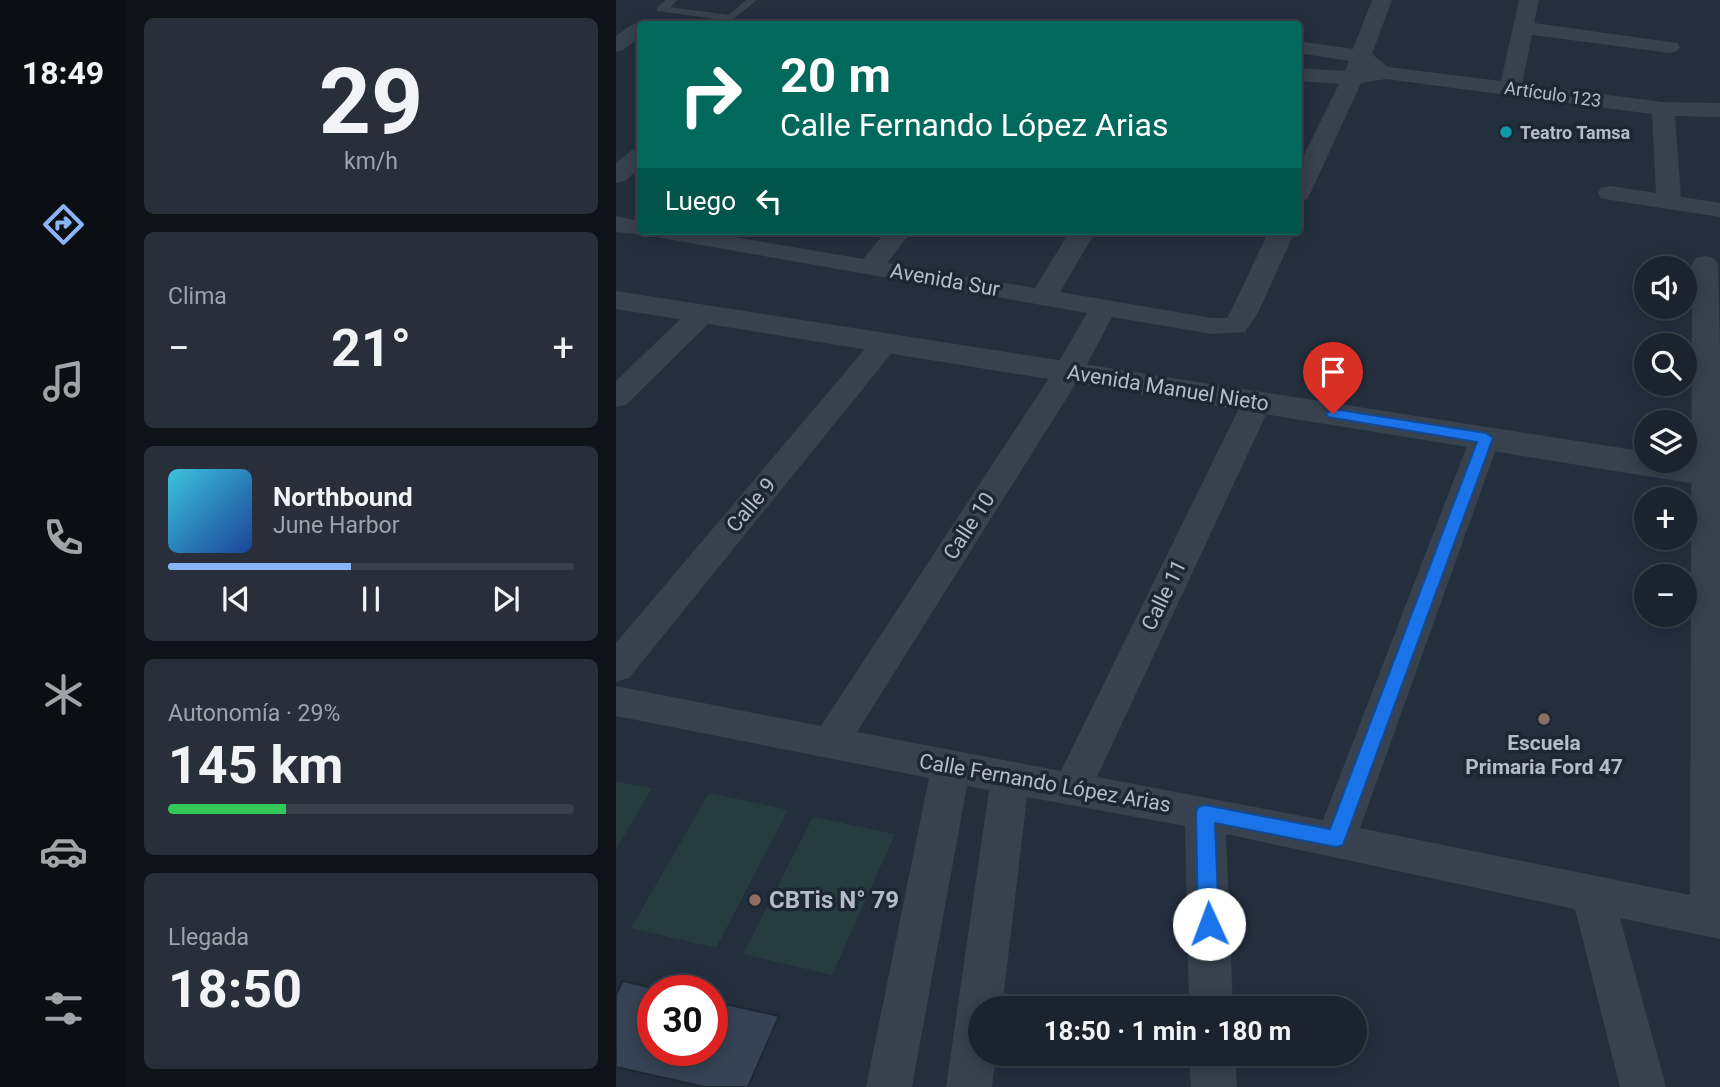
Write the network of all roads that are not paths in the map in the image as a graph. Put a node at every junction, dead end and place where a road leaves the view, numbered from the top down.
1 (673, 0) edge
2 (752, 0) edge
3 (1382, 0) edge
4 (1529, 0) edge
5 (1522, 28) junction
6 (637, 30) edge
7 (616, 46) edge
8 (1670, 47) dead end
9 (1302, 48) edge
10 (1356, 68) junction
11 (1302, 74) edge
12 (1510, 88) junction
13 (1663, 109) junction
14 (1720, 110) edge
15 (637, 158) edge
16 (616, 176) edge
17 (1302, 185) edge
18 (1610, 193) dead end
19 (1669, 202) junction
20 (1720, 210) edge
21 (616, 224) edge
22 (637, 228) edge
23 (896, 235) edge
24 (1081, 235) edge
25 (1280, 235) edge
26 (714, 236) edge
27 (1705, 264) dead end
28 (870, 267) junction
29 (1044, 296) junction
30 (616, 300) edge
31 (1104, 306) junction
32 (702, 314) junction
33 (885, 343) junction
34 (1068, 372) junction
35 (616, 398) edge
36 (1257, 402) junction
37 (1486, 438) junction
38 (1713, 475) edge
39 (616, 668) edge
40 (616, 701) edge
41 (830, 743) junction
42 (951, 767) junction
43 (1010, 778) junction
44 (1072, 789) junction
45 (1205, 813) junction
46 (1336, 839) junction
47 (1593, 895) junction
48 (1716, 919) edge
49 (1211, 996) edge
50 (1213, 1066) edge
51 (889, 1087) edge
52 (968, 1087) edge
53 (1213, 1087) edge
54 (1643, 1087) edge

1 - 2 lane
3 - 10 street
4 - 5 street
5 - 8 street
5 - 12 street
6 - 7 street
9 - 10 street
10 - 11 street
10 - 12 street, Artículo 123
10 - 17 street
12 - 13 street, Artículo 123
13 - 14 street, Artículo 123
13 - 19 street
15 - 16 street
18 - 19 street
19 - 20 street
21 - 22 street
23 - 28 street
24 - 29 street
25 - 31 street, Avenida Sur
26 - 28 street, Avenida Sur
27 - 38 street
28 - 29 street, Avenida Sur
29 - 31 street, Avenida Sur
30 - 32 street, Avenida Manuel Nieto
31 - 34 street, Calle 10
32 - 33 street, Avenida Manuel Nieto
32 - 35 street
33 - 34 street, Avenida Manuel Nieto
33 - 39 street, Calle 9
34 - 36 street, Avenida Manuel Nieto
34 - 41 street, Calle 10
36 - 37 street, Avenida Manuel Nieto
36 - 44 street, Calle 11
37 - 38 street, Avenida Manuel Nieto
37 - 46 street
38 - 48 street
40 - 41 street, Calle Fernando López Arias
41 - 42 street, Calle Fernando López Arias
42 - 43 street, Calle Fernando López Arias
42 - 51 street
43 - 44 street, Calle Fernando López Arias
43 - 52 street
44 - 45 street, Calle Fernando López Arias
45 - 46 street, Calle Fernando López Arias
45 - 49 street
46 - 47 street, Calle Fernando López Arias
47 - 48 street, Calle Fernando López Arias
47 - 54 street
50 - 53 street

